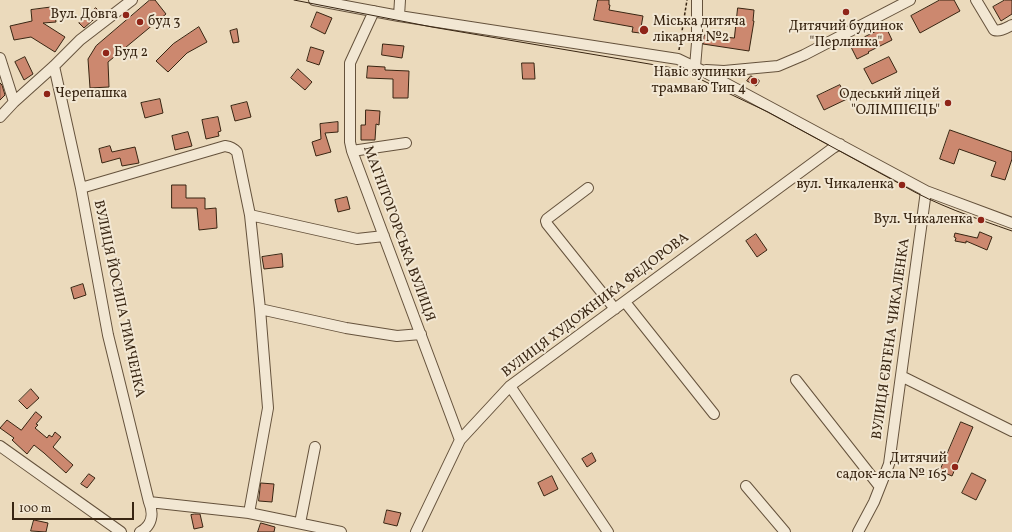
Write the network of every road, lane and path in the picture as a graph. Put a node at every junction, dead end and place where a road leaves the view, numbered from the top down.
1 (132, 0) edge
2 (314, 0) edge
3 (400, 0) edge
4 (687, 0) edge
5 (697, 0) edge
6 (910, 0) edge
7 (976, 0) edge
8 (374, 11) junction
9 (399, 16) junction
10 (1012, 25) edge
11 (0, 58) edge
12 (678, 59) junction
13 (54, 66) junction
14 (698, 69) junction
15 (14, 102) junction
16 (0, 117) edge
17 (406, 143) dead end
18 (840, 144) junction
19 (352, 151) junction
20 (81, 188) junction
21 (588, 188) dead end
22 (926, 191) junction
23 (250, 216) junction
24 (1012, 222) edge
25 (384, 236) junction
26 (625, 302) junction
27 (260, 309) junction
28 (616, 309) junction
29 (421, 334) junction
30 (901, 376) junction
31 (796, 380) dead end
32 (510, 386) junction
33 (714, 414) dead end
34 (1012, 430) edge
35 (460, 440) junction
36 (0, 446) edge
37 (315, 447) dead end
38 (746, 486) dead end
39 (880, 487) junction
40 (149, 502) junction
41 (249, 513) junction
42 (300, 523) junction
43 (121, 532) edge
44 (140, 532) edge
45 (341, 532) edge
46 (416, 532) edge
47 (608, 532) edge
48 (785, 532) edge
49 (858, 532) edge

1 - 13 street
2 - 8 street
3 - 9 street
4 - 12 path
5 - 14 street
6 - 14 street
7 - 10 street
8 - 9 street
8 - 19 street, МАГНІТОГОРСЬКА ВУЛИЦЯ
9 - 12 street
11 - 15 street
12 - 14 street
13 - 15 street
13 - 20 street, ВУЛИЦЯ ЙОСИПА ТИМЧЕНКА
14 - 18 street
15 - 16 street
17 - 19 street
18 - 22 street
18 - 26 street, ВУЛИЦЯ ХУДОЖНИКА ФЕДОРОВА
19 - 25 street, МАГНІТОГОРСЬКА ВУЛИЦЯ
20 - 23 street
20 - 40 street, ВУЛИЦЯ ЙОСИПА ТИМЧЕНКА
21 - 28 street
22 - 24 street
22 - 30 street, ВУЛИЦЯ ЄВГЕНА ЧИКАЛЕНКА
23 - 25 street
23 - 27 street
25 - 29 street, МАГНІТОГОРСЬКА ВУЛИЦЯ
26 - 28 street, ВУЛИЦЯ ХУДОЖНИКА ФЕДОРОВА
26 - 33 street
27 - 29 street
27 - 41 street
28 - 32 street, ВУЛИЦЯ ХУДОЖНИКА ФЕДОРОВА
29 - 35 street, МАГНІТОГОРСЬКА ВУЛИЦЯ
30 - 34 street
30 - 39 street, ВУЛИЦЯ ЄВГЕНА ЧИКАЛЕНКА
31 - 39 street
32 - 35 street, ВУЛИЦЯ ХУДОЖНИКА ФЕДОРОВА
32 - 47 street
35 - 46 street, ВУЛИЦЯ ХУДОЖНИКА ФЕДОРОВА
36 - 43 street
37 - 42 street
38 - 48 street
39 - 49 street, ВУЛИЦЯ ЄВГЕНА ЧИКАЛЕНКА
40 - 41 street
40 - 44 street, ВУЛИЦЯ ЙОСИПА ТИМЧЕНКА
41 - 42 street
42 - 45 street

